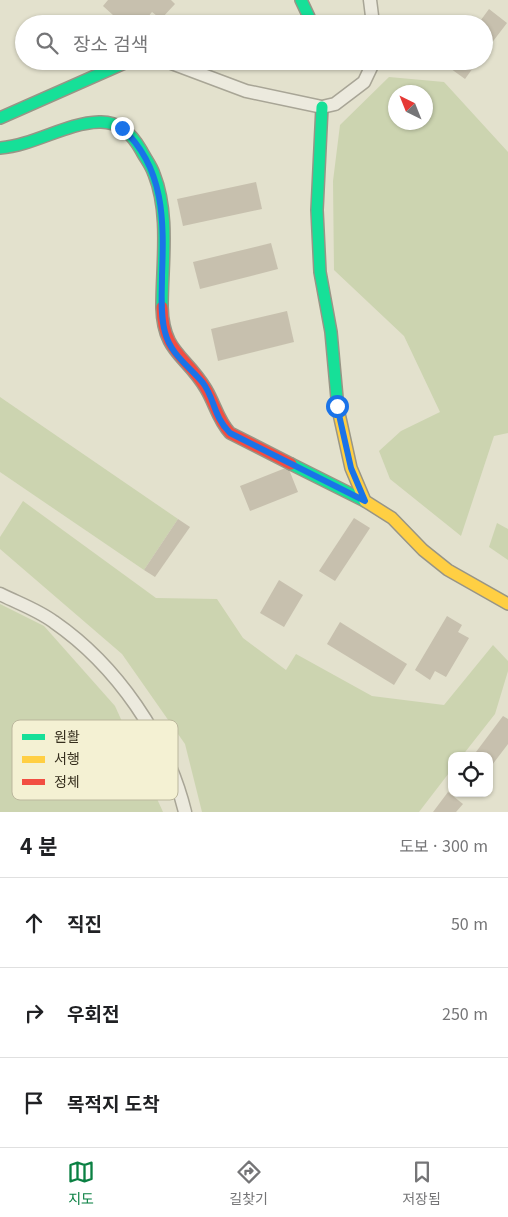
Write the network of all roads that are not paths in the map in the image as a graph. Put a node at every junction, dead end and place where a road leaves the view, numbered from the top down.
1 (301, 0) edge
2 (370, 0) edge
3 (308, 15) edge
4 (372, 15) edge
5 (109, 70) edge
6 (190, 70) edge
7 (370, 70) edge
8 (322, 107) junction
9 (0, 118) edge
10 (0, 148) edge
11 (365, 501) junction
12 (0, 594) edge
13 (508, 604) edge
14 (144, 720) edge
15 (178, 791) edge
16 (185, 812) edge

1 - 3 street
2 - 4 street
5 - 9 street
6 - 8 street
7 - 8 street
8 - 11 street
10 - 11 street
11 - 13 street
12 - 14 street
15 - 16 street

